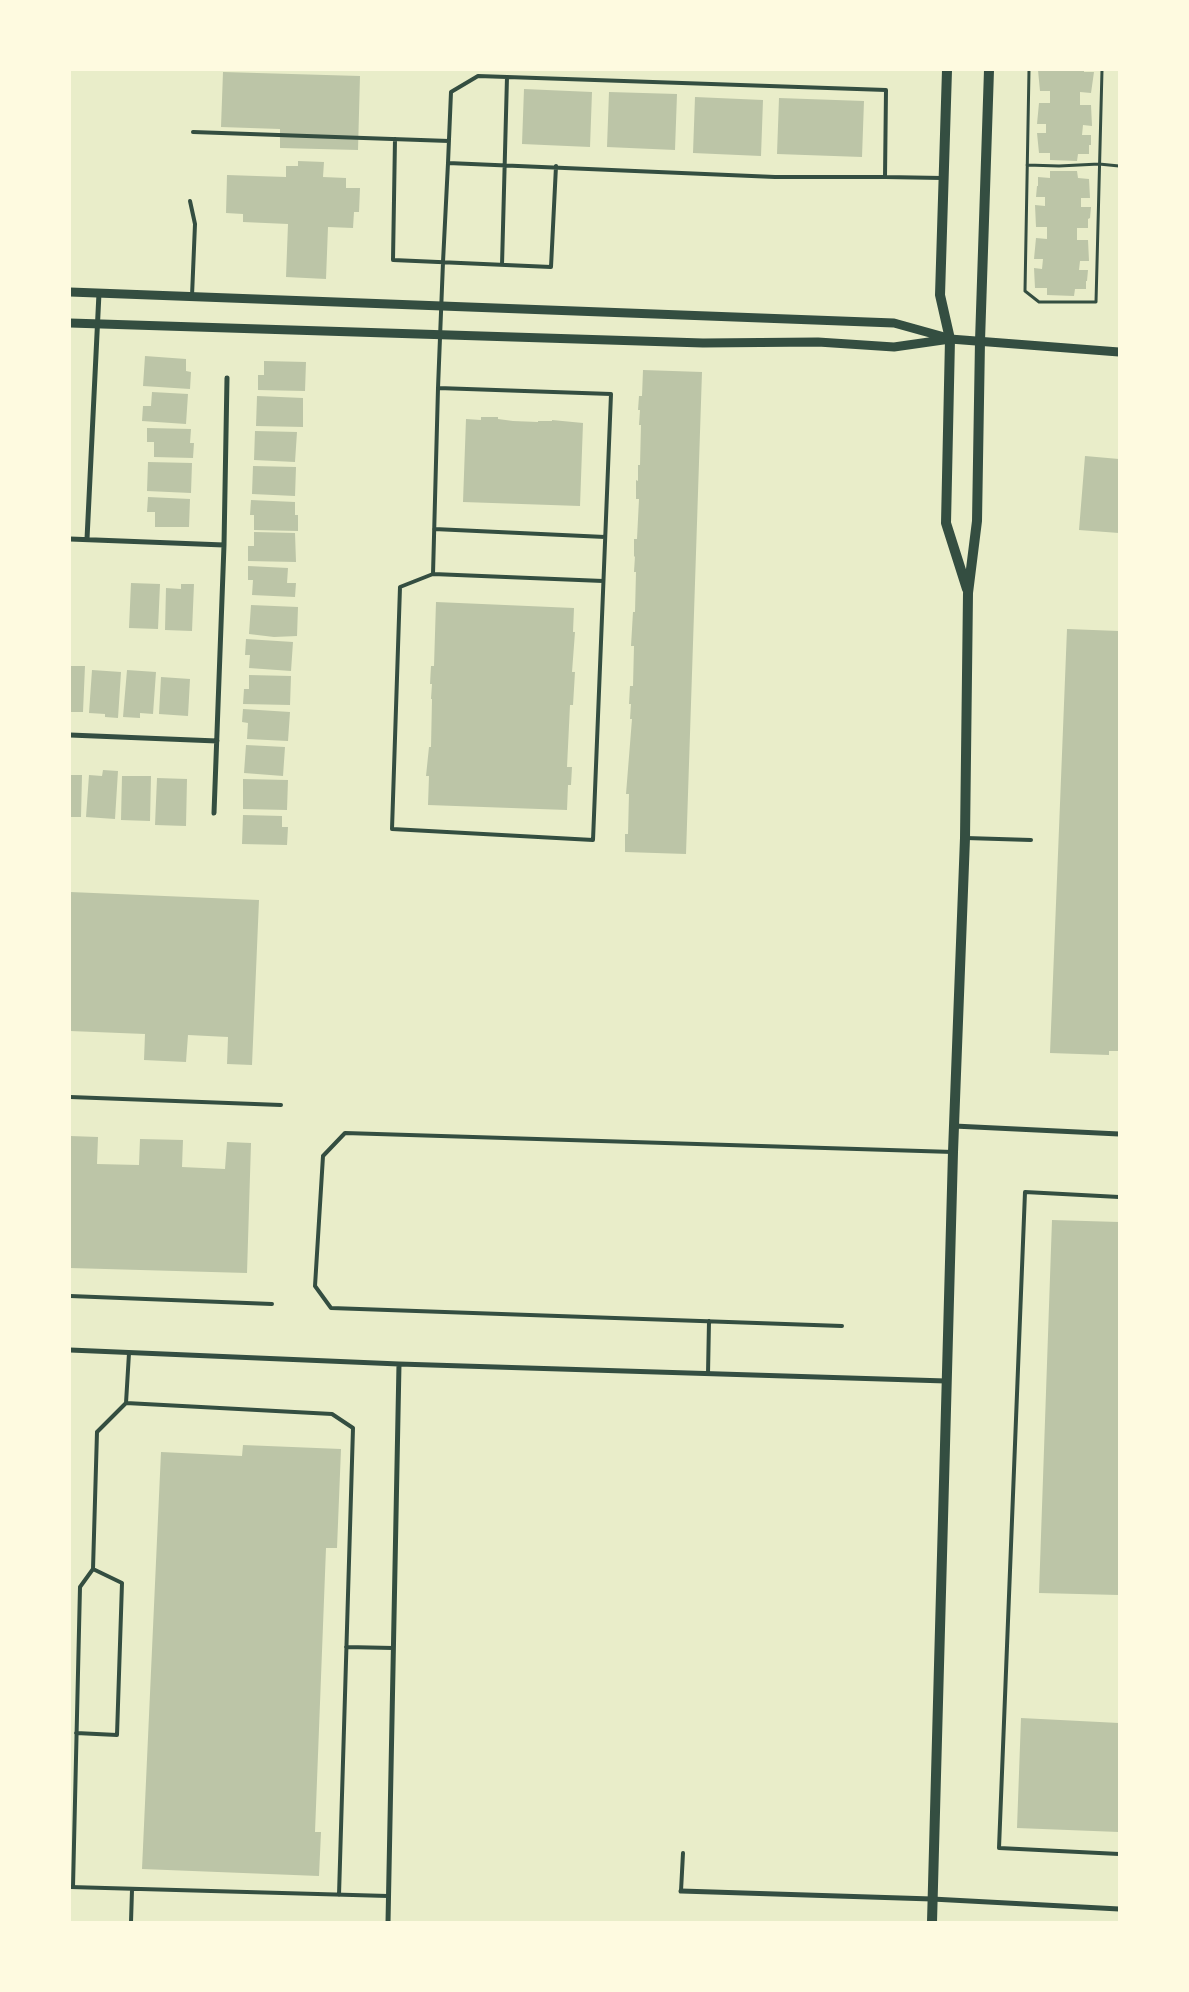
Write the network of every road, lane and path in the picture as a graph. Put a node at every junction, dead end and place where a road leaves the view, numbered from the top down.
1 (947, 70) edge
2 (989, 70) edge
3 (1029, 70) edge
4 (1102, 70) edge
5 (508, 77) junction
6 (193, 132) dead end
7 (395, 139) junction
8 (449, 141) junction
9 (448, 163) junction
10 (1099, 164) junction
11 (505, 165) junction
12 (1027, 165) junction
13 (556, 166) junction
14 (1119, 166) edge
15 (884, 176) junction
16 (944, 178) junction
17 (190, 201) dead end
18 (443, 262) junction
19 (502, 265) junction
20 (70, 292) edge
21 (99, 293) junction
22 (192, 297) junction
23 (442, 306) junction
24 (70, 324) edge
25 (97, 325) junction
26 (441, 335) junction
27 (950, 339) junction
28 (980, 341) junction
29 (1119, 352) edge
30 (227, 378) dead end
31 (438, 388) junction
32 (434, 529) junction
33 (605, 537) junction
34 (70, 539) edge
35 (87, 539) junction
36 (224, 545) junction
37 (433, 574) junction
38 (603, 581) junction
39 (968, 593) junction
40 (70, 735) edge
41 (217, 741) junction
42 (214, 813) dead end
43 (965, 838) junction
44 (1031, 840) dead end
45 (70, 1097) edge
46 (281, 1105) dead end
47 (954, 1126) junction
48 (1119, 1134) edge
49 (953, 1152) junction
50 (1119, 1197) edge
51 (70, 1296) edge
52 (272, 1304) dead end
53 (709, 1321) junction
54 (842, 1326) dead end
55 (70, 1350) edge
56 (129, 1353) junction
57 (399, 1364) junction
58 (708, 1374) junction
59 (947, 1381) junction
60 (126, 1403) junction
61 (93, 1569) junction
62 (346, 1646) junction
63 (393, 1648) junction
64 (76, 1733) junction
65 (683, 1853) dead end
66 (1119, 1854) edge
67 (71, 1887) edge
68 (132, 1890) junction
69 (681, 1891) joint
70 (339, 1895) junction
71 (388, 1896) junction
72 (932, 1899) junction
73 (1119, 1909) edge
74 (131, 1922) edge
75 (388, 1922) edge
76 (932, 1922) edge

1 - 16 main road
2 - 28 main road
3 - 12 path
4 - 10 path
5 - 8 lane
5 - 11 lane
5 - 15 lane
6 - 7 lane
7 - 8 lane
7 - 18 lane
8 - 9 lane
9 - 11 lane
9 - 18 lane
10 - 12 path
10 - 12 path
10 - 14 path
11 - 13 lane
11 - 19 lane
13 - 15 lane
13 - 19 lane
15 - 16 lane
16 - 27 main road
17 - 22 lane
18 - 19 lane
18 - 23 lane
20 - 21 street
21 - 22 street
21 - 25 street
22 - 23 street
23 - 26 lane
23 - 27 street
24 - 25 street
25 - 26 street
25 - 35 street
26 - 27 street
26 - 31 lane
27 - 28 street
27 - 39 main road
28 - 29 street
28 - 39 main road
30 - 36 street
31 - 32 lane
31 - 33 lane
32 - 33 lane
32 - 37 lane
33 - 38 lane
34 - 35 street
35 - 36 street
36 - 41 street
37 - 38 lane
37 - 38 lane
39 - 43 main road
40 - 41 street
41 - 42 street
43 - 44 lane
43 - 47 main road
45 - 46 lane
47 - 48 street
47 - 49 main road
49 - 53 lane
49 - 59 main road
50 - 66 lane
51 - 52 lane
53 - 54 lane
53 - 58 lane
55 - 56 street
56 - 57 street
56 - 60 lane
57 - 58 street
57 - 63 street
58 - 59 street
59 - 72 main road
60 - 61 lane
60 - 62 lane
61 - 64 lane
61 - 64 lane
62 - 63 lane
62 - 70 lane
63 - 71 street
64 - 67 lane
65 - 69 lane
67 - 68 lane
68 - 70 lane
68 - 74 lane
69 - 72 street
70 - 71 lane
71 - 75 street
72 - 73 street
72 - 76 main road

